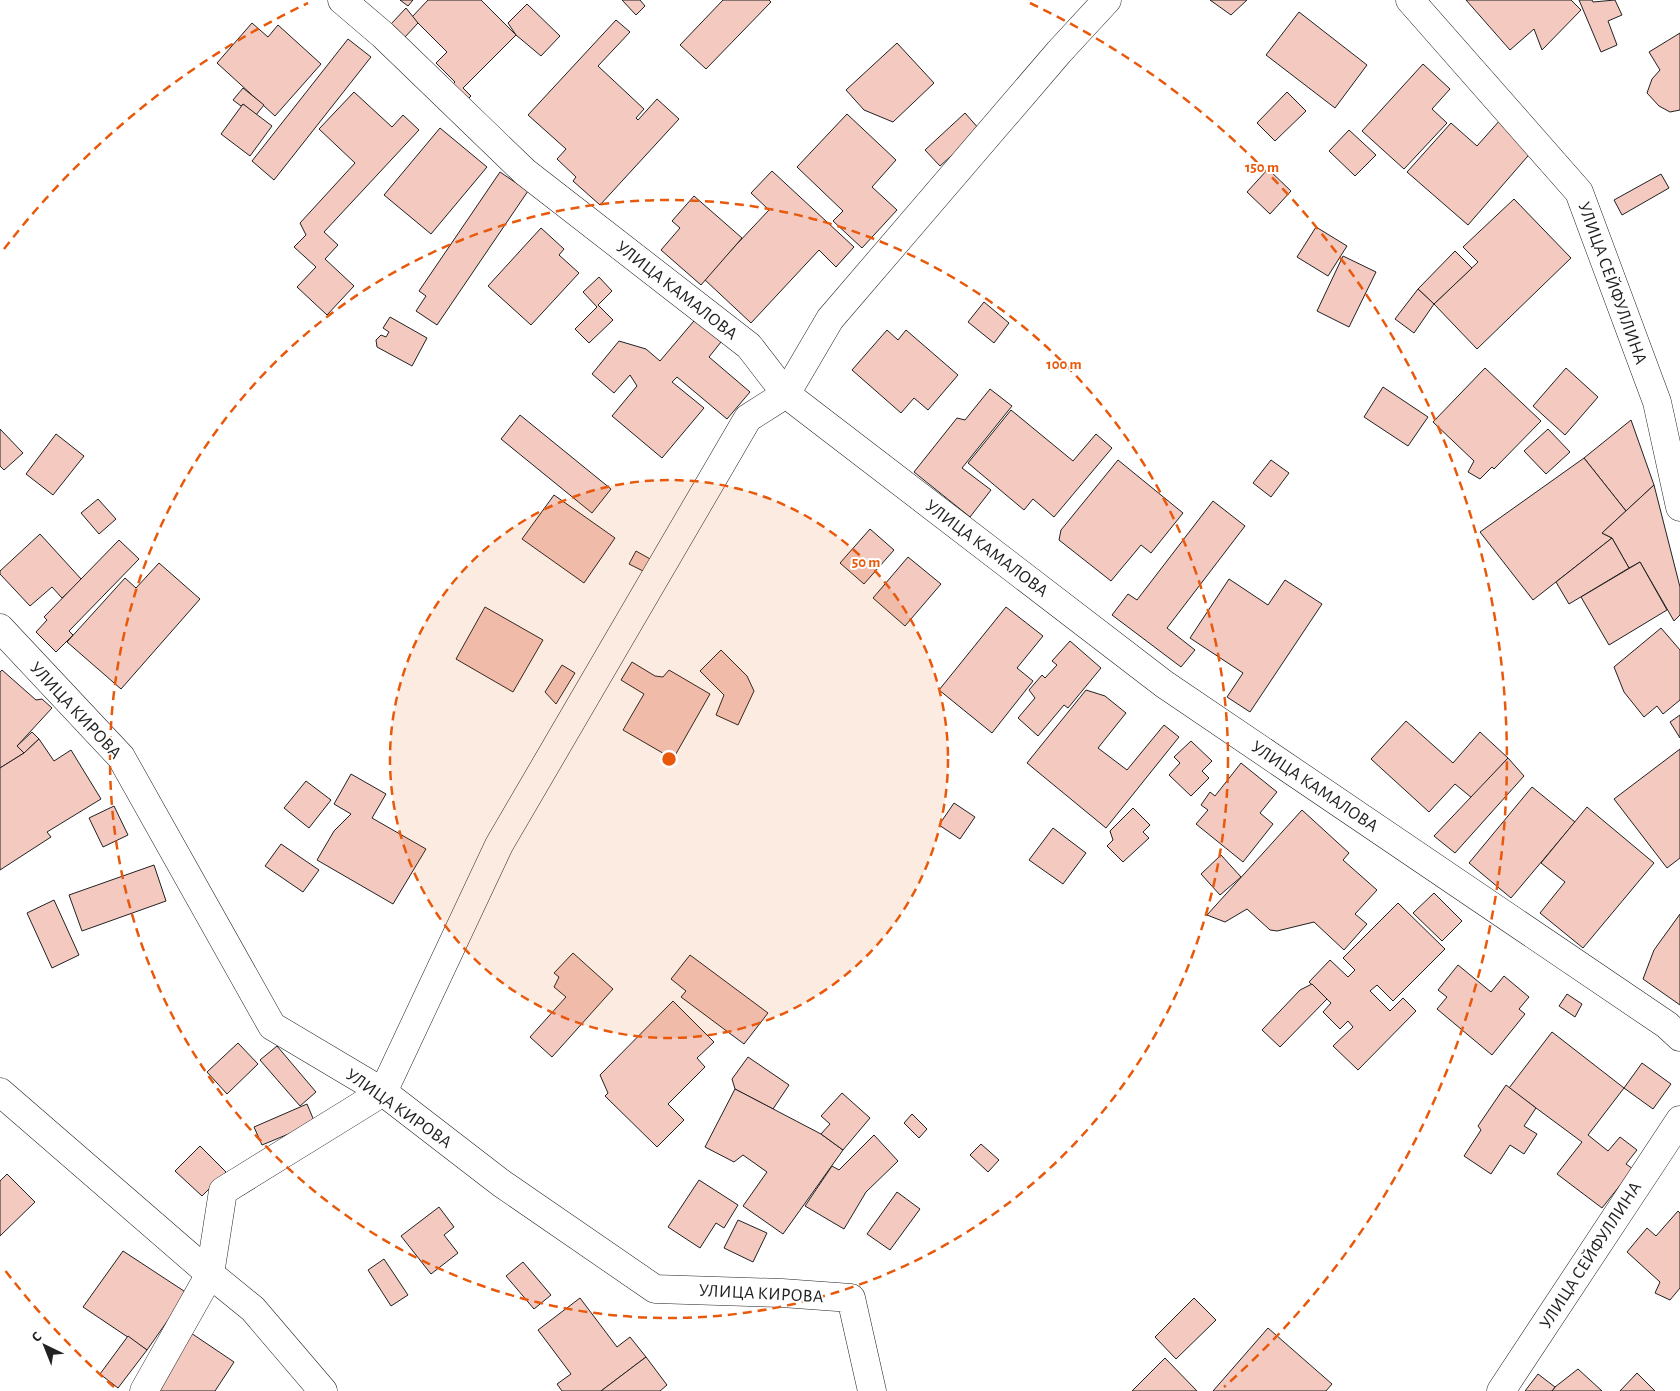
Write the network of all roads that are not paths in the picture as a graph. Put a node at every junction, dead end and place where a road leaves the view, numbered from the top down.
1 (342, 0) edge
2 (1108, 0) edge
3 (1410, 0) edge
4 (786, 394) junction
5 (1680, 507) edge
6 (0, 628) edge
7 (1680, 1037) edge
8 (0, 1092) edge
9 (383, 1092) junction
10 (1680, 1120) edge
11 (210, 1274) junction
12 (144, 1391) edge
13 (323, 1391) edge
14 (872, 1391) edge
15 (1501, 1391) edge

1 - 4 street, УЛИЦА КАМАЛОВА
2 - 4 street
3 - 5 street, УЛИЦА СЕЙФУЛЛИНА
4 - 7 street, УЛИЦА КАМАЛОВА
4 - 9 street
6 - 9 street, УЛИЦА КИРОВА
8 - 11 street
9 - 11 street
9 - 14 street, УЛИЦА КИРОВА
10 - 15 street, УЛИЦА СЕЙФУЛЛИНА
11 - 12 street
11 - 13 street

